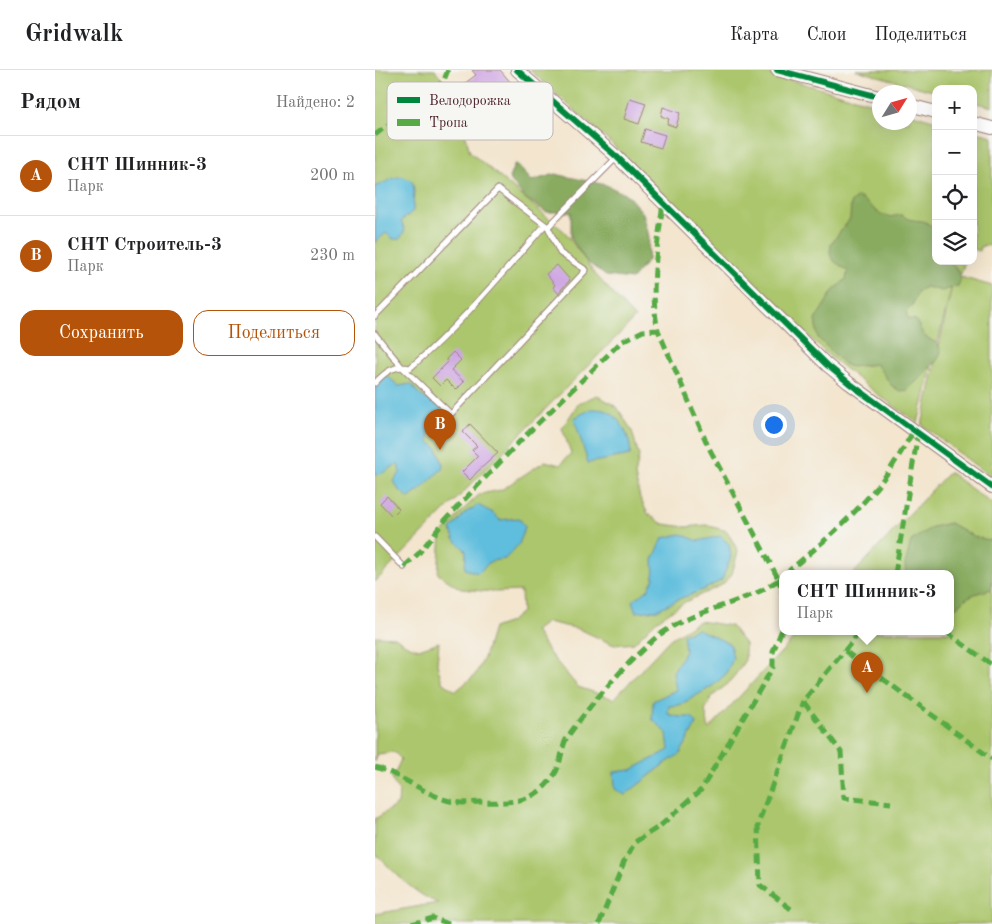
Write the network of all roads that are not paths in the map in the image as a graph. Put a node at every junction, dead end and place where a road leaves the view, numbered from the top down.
1 (517, 70) edge
2 (777, 70) edge
3 (531, 82) edge
4 (872, 95) edge
5 (553, 101) edge
6 (917, 107) edge
7 (932, 111) edge
8 (977, 124) edge
9 (992, 128) edge
10 (617, 157) junction
11 (547, 226) junction
12 (375, 316) edge
13 (375, 334) edge
14 (401, 366) junction
15 (375, 383) edge
16 (992, 487) edge
17 (375, 537) edge
18 (404, 567) dead end

1 - 3 street
2 - 4 street
5 - 10 street
6 - 7 street
8 - 9 street
10 - 11 lane
10 - 16 street
11 - 12 lane
11 - 14 lane
11 - 14 lane
13 - 14 lane
14 - 15 lane
17 - 18 lane

